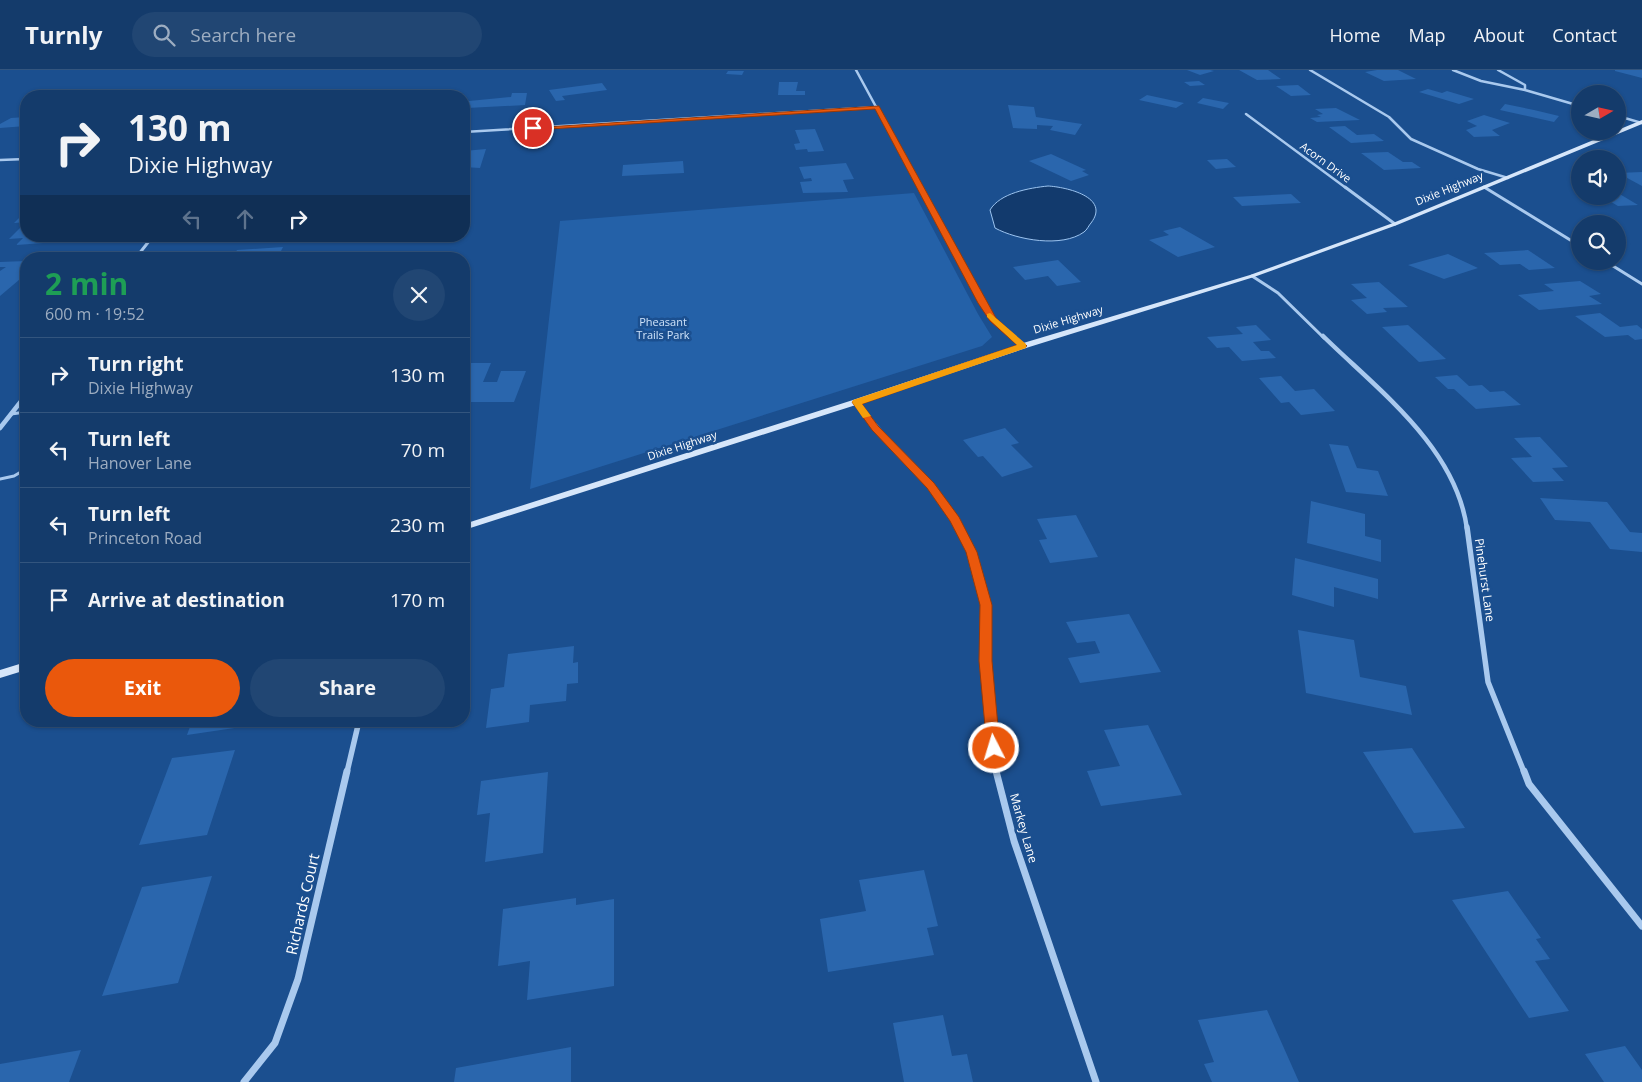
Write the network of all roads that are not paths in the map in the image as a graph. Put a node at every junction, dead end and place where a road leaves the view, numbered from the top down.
1 (856, 70) edge
2 (1310, 70) edge
3 (1453, 70) edge
4 (1498, 70) edge
5 (1525, 90) junction
6 (1571, 103) edge
7 (877, 107) junction
8 (1246, 114) dead end
9 (1626, 118) edge
10 (1642, 123) edge
11 (470, 132) edge
12 (20, 159) edge
13 (0, 160) edge
14 (1508, 178) junction
15 (1484, 187) junction
16 (1395, 224) junction
17 (1571, 240) edge
18 (148, 242) edge
19 (140, 252) edge
20 (1619, 270) edge
21 (1252, 276) junction
22 (1642, 284) edge
23 (1023, 346) junction
24 (856, 402) junction
25 (20, 403) edge
26 (20, 413) edge
27 (11, 414) junction
28 (0, 428) edge
29 (20, 472) edge
30 (0, 480) edge
31 (470, 525) edge
32 (20, 668) edge
33 (0, 674) edge
34 (358, 727) edge
35 (1642, 926) edge
36 (244, 1082) edge
37 (1096, 1082) edge

1 - 7 street
2 - 14 street
3 - 5 street
4 - 5 street
5 - 6 street
7 - 11 street
7 - 23 street
8 - 16 street, Acorn Drive
9 - 10 street
10 - 14 main road, Dixie Highway
12 - 13 street
14 - 15 main road, Dixie Highway
15 - 16 main road, Dixie Highway
15 - 17 street
16 - 21 main road, Dixie Highway
18 - 19 street
20 - 22 street
21 - 23 main road, Dixie Highway
21 - 35 street, Pinehurst Lane
23 - 24 main road, Dixie Highway
24 - 31 main road, Dixie Highway
24 - 37 street, Markey Lane
25 - 27 street
26 - 27 lane
27 - 28 street
29 - 30 lane
32 - 33 main road
34 - 36 street, Richards Court

